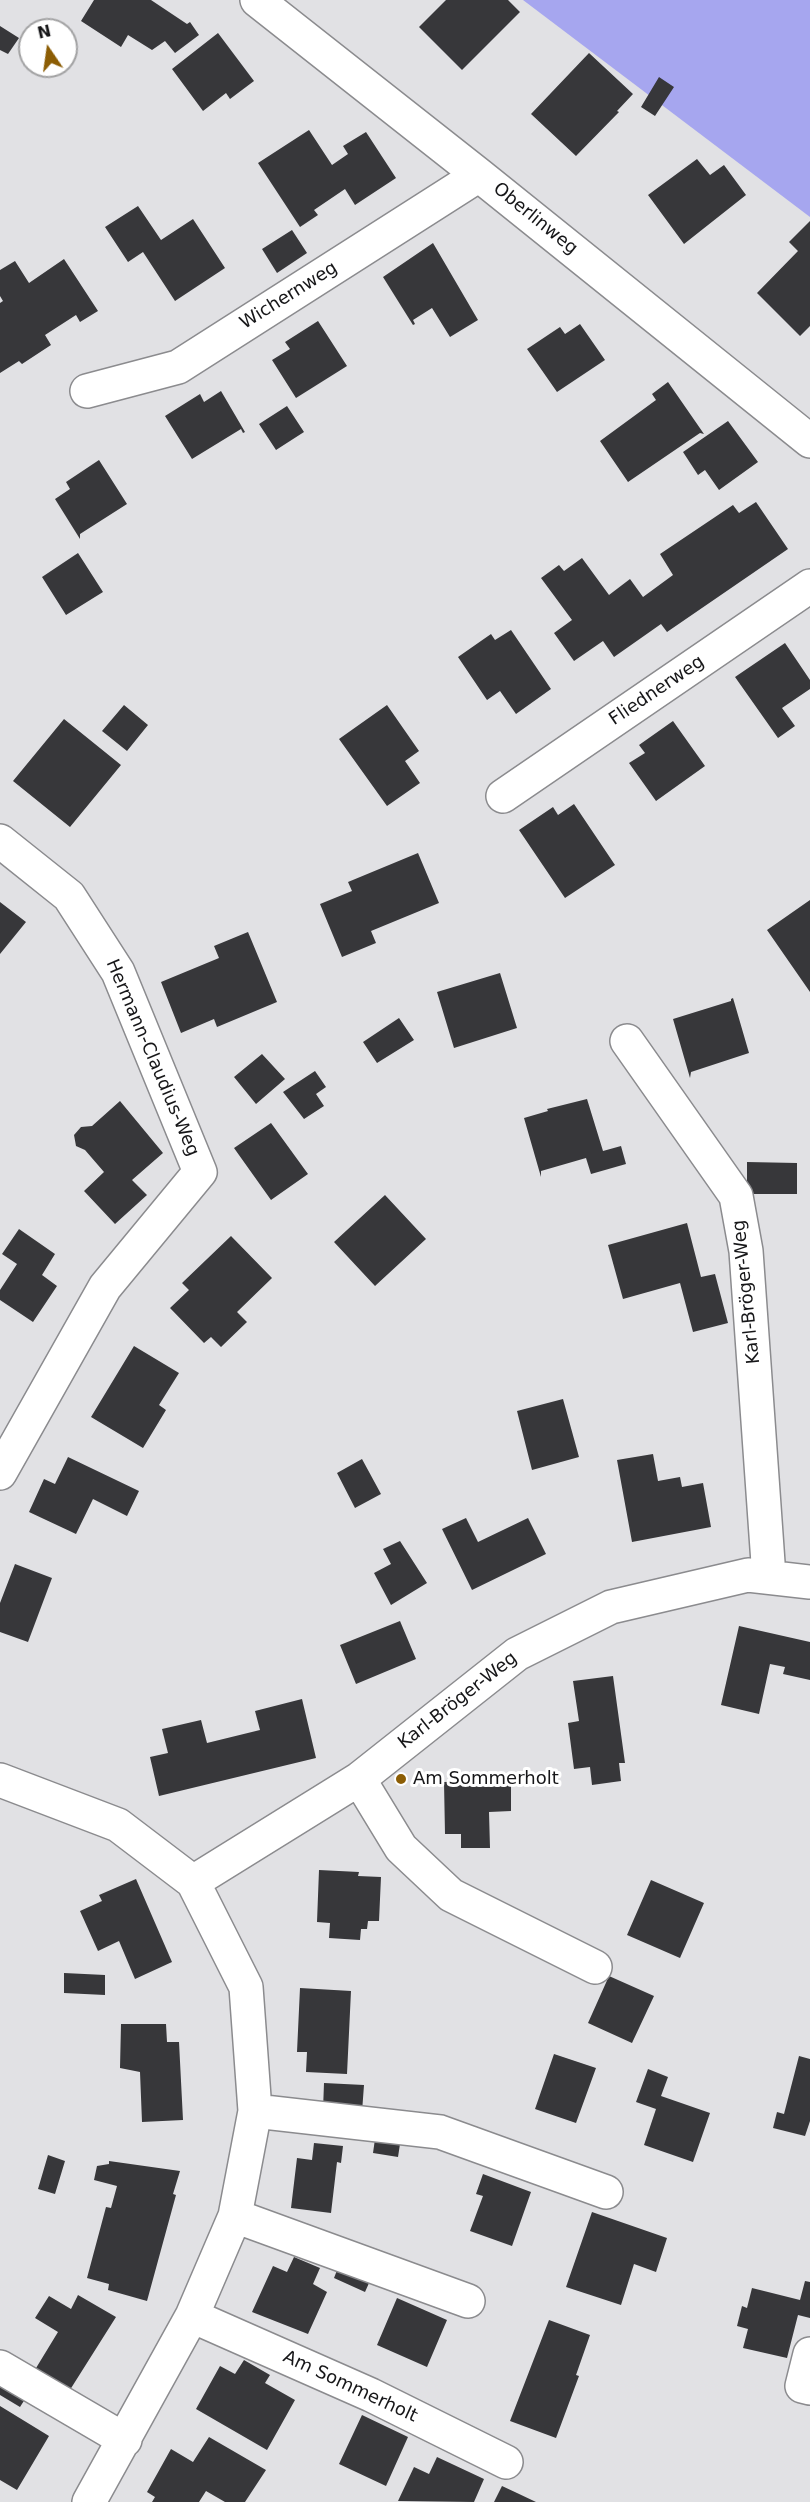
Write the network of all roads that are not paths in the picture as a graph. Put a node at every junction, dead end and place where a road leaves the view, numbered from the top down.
1 (257, 0) edge
2 (479, 175) junction
3 (87, 391) dead end
4 (810, 441) edge
5 (810, 586) edge
6 (503, 796) dead end
7 (0, 841) edge
8 (627, 1041) dead end
9 (0, 1473) edge
10 (769, 1577) junction
11 (810, 1582) edge
12 (359, 1779) junction
13 (0, 1780) edge
14 (193, 1882) junction
15 (595, 1966) dead end
16 (255, 2111) junction
17 (606, 2192) dead end
18 (235, 2216) junction
19 (468, 2301) dead end
20 (192, 2316) junction
21 (810, 2354) edge
22 (0, 2367) edge
23 (810, 2388) edge
24 (125, 2440) junction
25 (506, 2462) dead end
26 (95, 2500) edge

1 - 2 street, Oberlinweg
2 - 3 street, Wichernweg
2 - 4 street, Oberlinweg
5 - 6 street, Fliednerweg
7 - 9 street, Hermann-Claudius-Weg
8 - 10 street, Karl-Bröger-Weg
10 - 11 street, Karl-Bröger-Weg
10 - 12 street, Karl-Bröger-Weg
12 - 14 street, Karl-Bröger-Weg
12 - 15 street
13 - 14 street
14 - 16 street
16 - 17 street
16 - 18 street
18 - 19 street
18 - 20 street
20 - 24 street
20 - 25 street, Am Sommerholt
21 - 23 street
22 - 24 street
24 - 26 street

